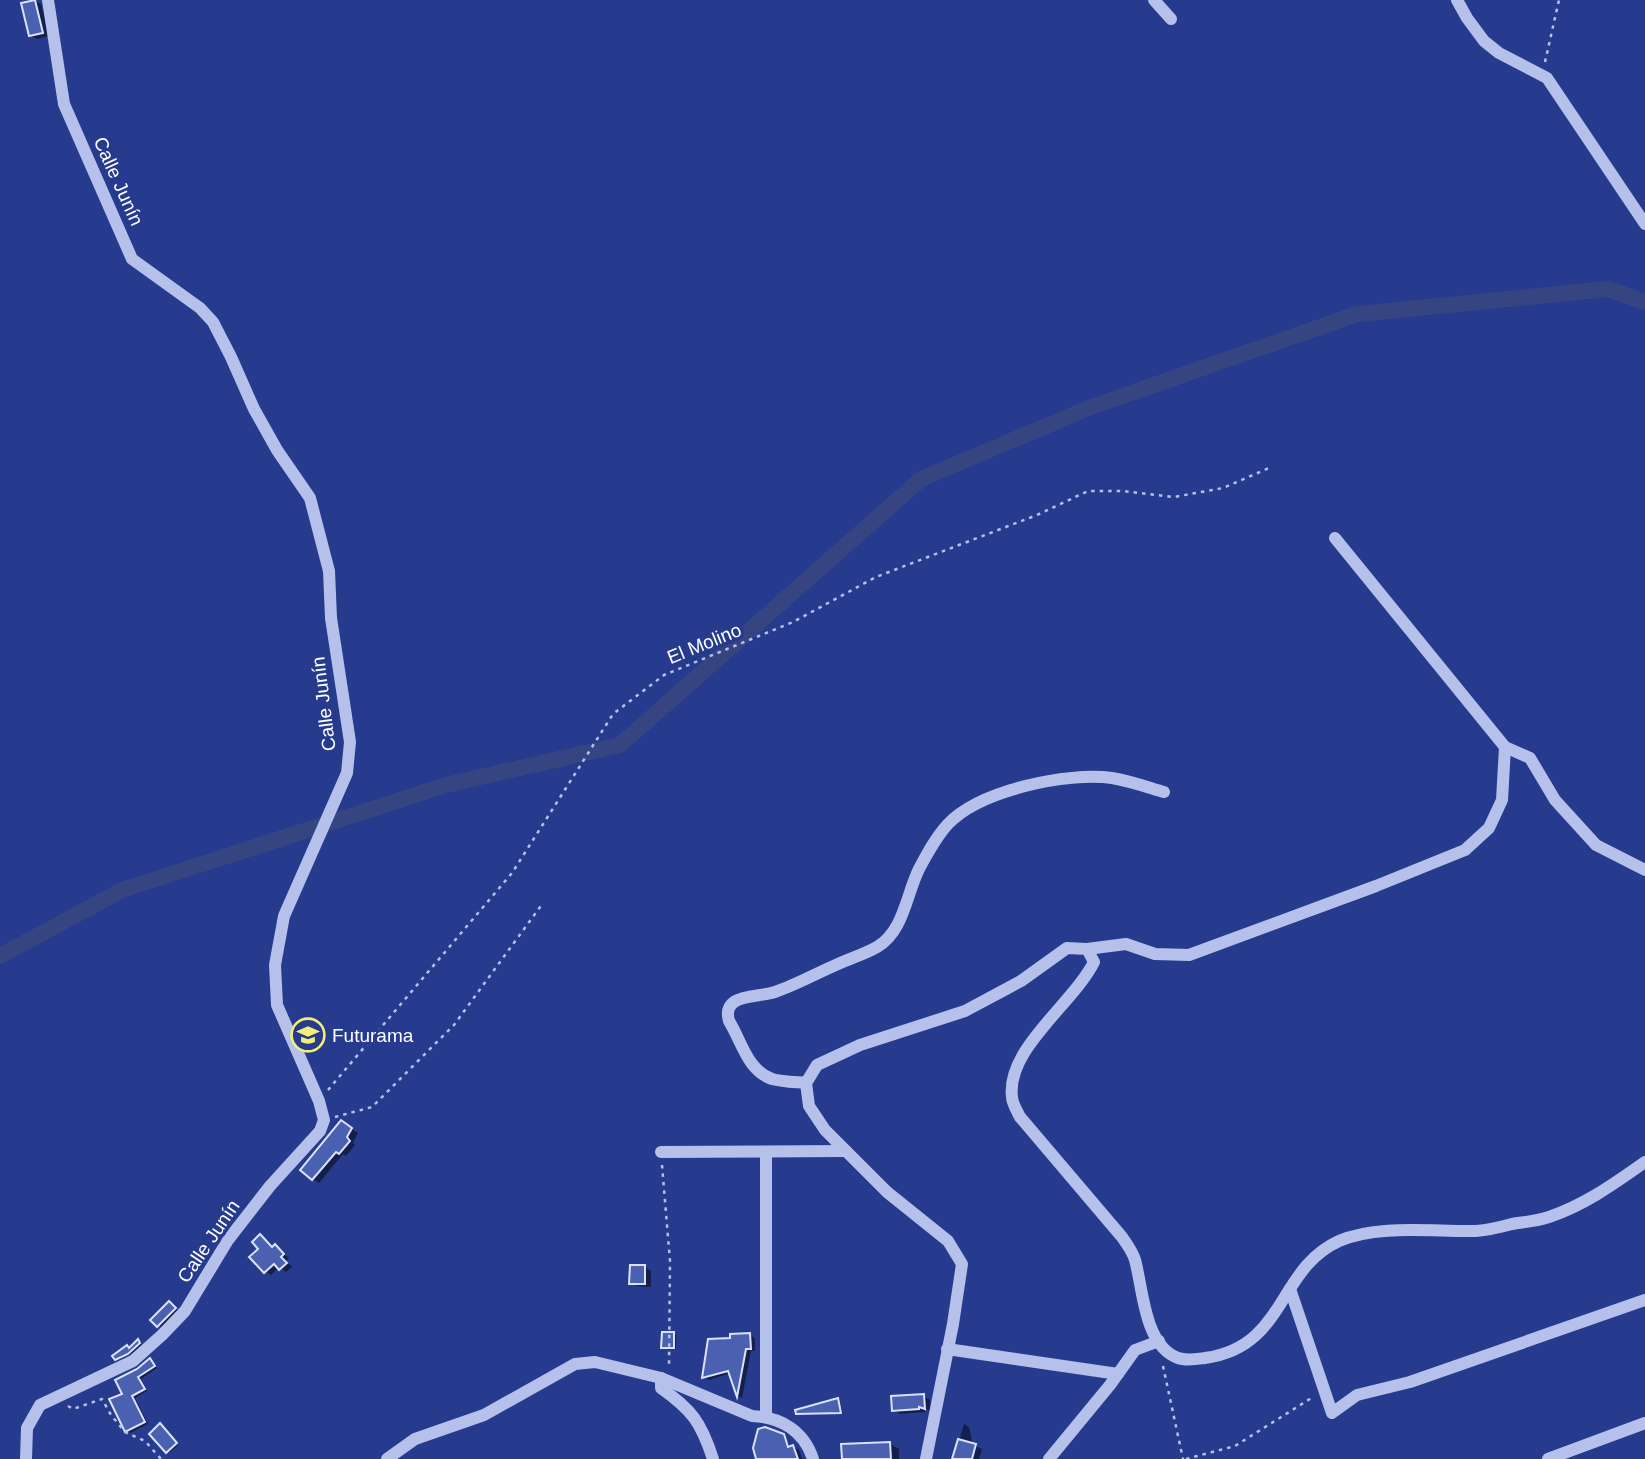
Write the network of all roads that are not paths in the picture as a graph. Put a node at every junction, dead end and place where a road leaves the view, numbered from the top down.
1 (48, 0) edge
2 (1154, 0) edge
3 (1457, 0) edge
4 (1171, 19) dead end
5 (1645, 224) edge
6 (1335, 538) dead end
7 (1505, 747) junction
8 (1164, 792) dead end
9 (1645, 870) edge
10 (1087, 949) junction
11 (806, 1083) junction
12 (846, 1151) junction
13 (662, 1152) road end
14 (766, 1152) junction
15 (1645, 1162) edge
16 (1290, 1289) junction
17 (1645, 1300) edge
18 (1162, 1345) junction
19 (947, 1349) junction
20 (1118, 1374) junction
21 (665, 1379) junction
22 (766, 1416) junction
23 (1645, 1423) edge
24 (26, 1459) edge
25 (387, 1459) edge
26 (713, 1459) edge
27 (813, 1459) edge
28 (926, 1459) edge
29 (1049, 1459) edge
30 (1548, 1459) edge

1 - 24 street, Calle Junín
2 - 4 street
3 - 5 street
6 - 7 street
7 - 9 street
7 - 10 street
8 - 11 street
10 - 11 street
10 - 18 street
11 - 12 street
12 - 14 street
12 - 19 street
13 - 14 street
14 - 22 street
15 - 16 street
16 - 17 street
16 - 18 street
18 - 20 street
19 - 20 street
19 - 28 street
20 - 29 street
21 - 22 street
21 - 25 street
21 - 26 street
22 - 27 street
23 - 30 street

